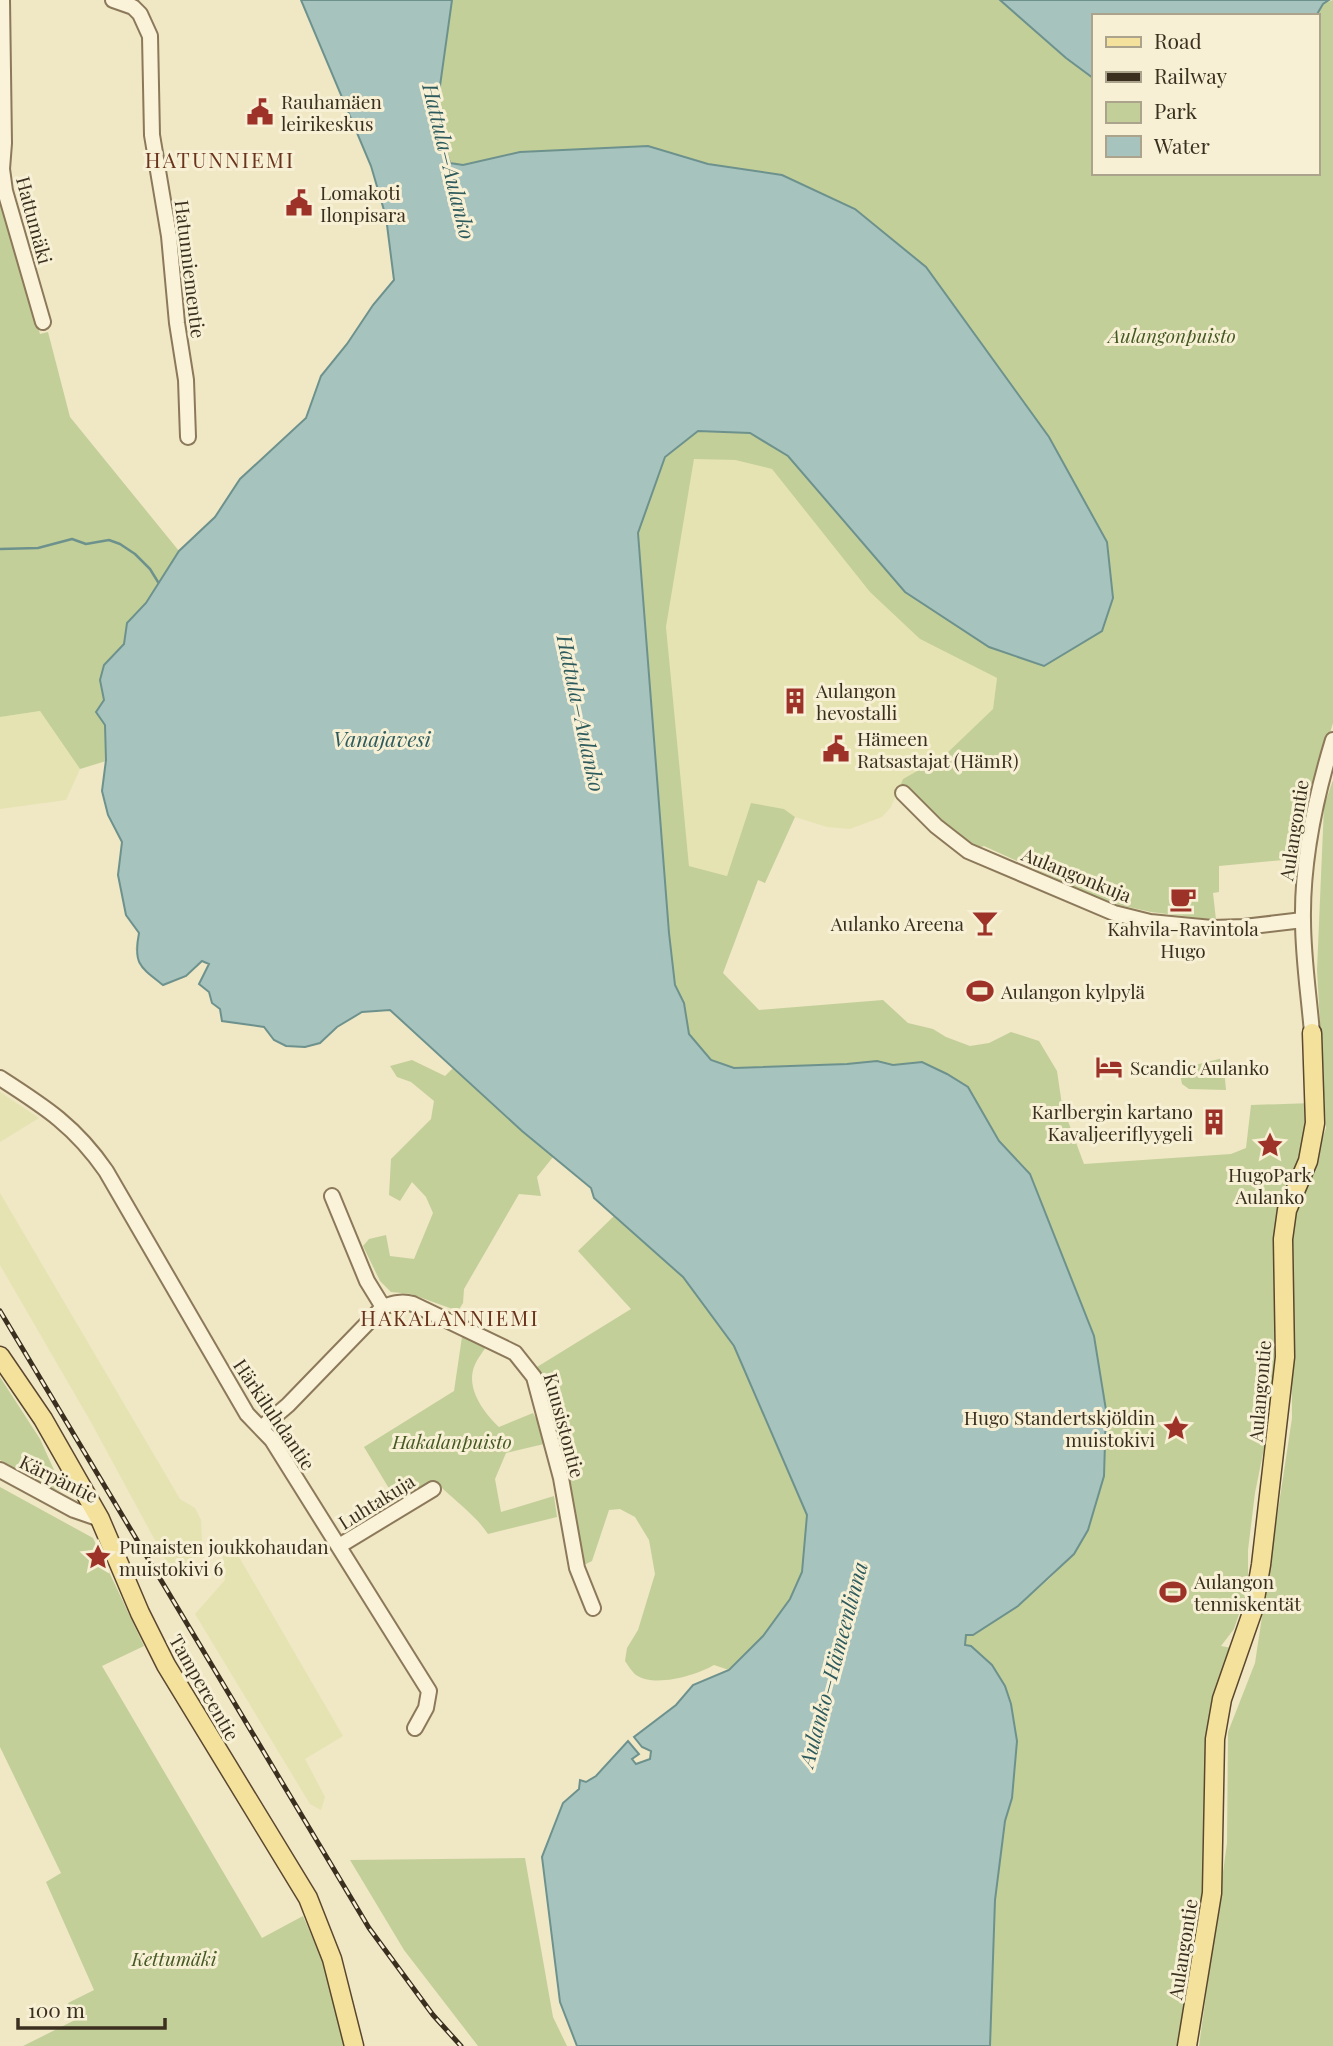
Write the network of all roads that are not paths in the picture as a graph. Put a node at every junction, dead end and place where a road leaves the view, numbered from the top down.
1 (2, 0) edge
2 (113, 0) edge
3 (43, 321) dead end
4 (188, 437) dead end
5 (1333, 740) edge
6 (903, 793) dead end
7 (1303, 920) junction
8 (1312, 1033) joint
9 (0, 1078) edge
10 (332, 1196) dead end
11 (383, 1307) junction
12 (0, 1356) edge
13 (261, 1428) junction
14 (0, 1470) edge
15 (433, 1489) dead end
16 (100, 1519) junction
17 (340, 1546) junction
18 (593, 1608) dead end
19 (415, 1728) dead end
20 (354, 2046) edge
21 (1187, 2046) edge

1 - 3 street, Hattumäki
2 - 4 street, Hatunniementie
5 - 7 street, Aulangontie
6 - 7 street, Aulangonkuja
7 - 8 street, Aulangontie
8 - 21 main road, Aulangontie
9 - 13 street, Härkiluhdantie
10 - 11 street
11 - 13 street
11 - 18 street, Kuusistontie
12 - 16 main road, Tampereentie
13 - 17 street, Härkiluhdantie
14 - 16 street, Kärpäntie
15 - 17 street, Luhtakuja
16 - 20 main road, Tampereentie
17 - 19 street, Härkiluhdantie

